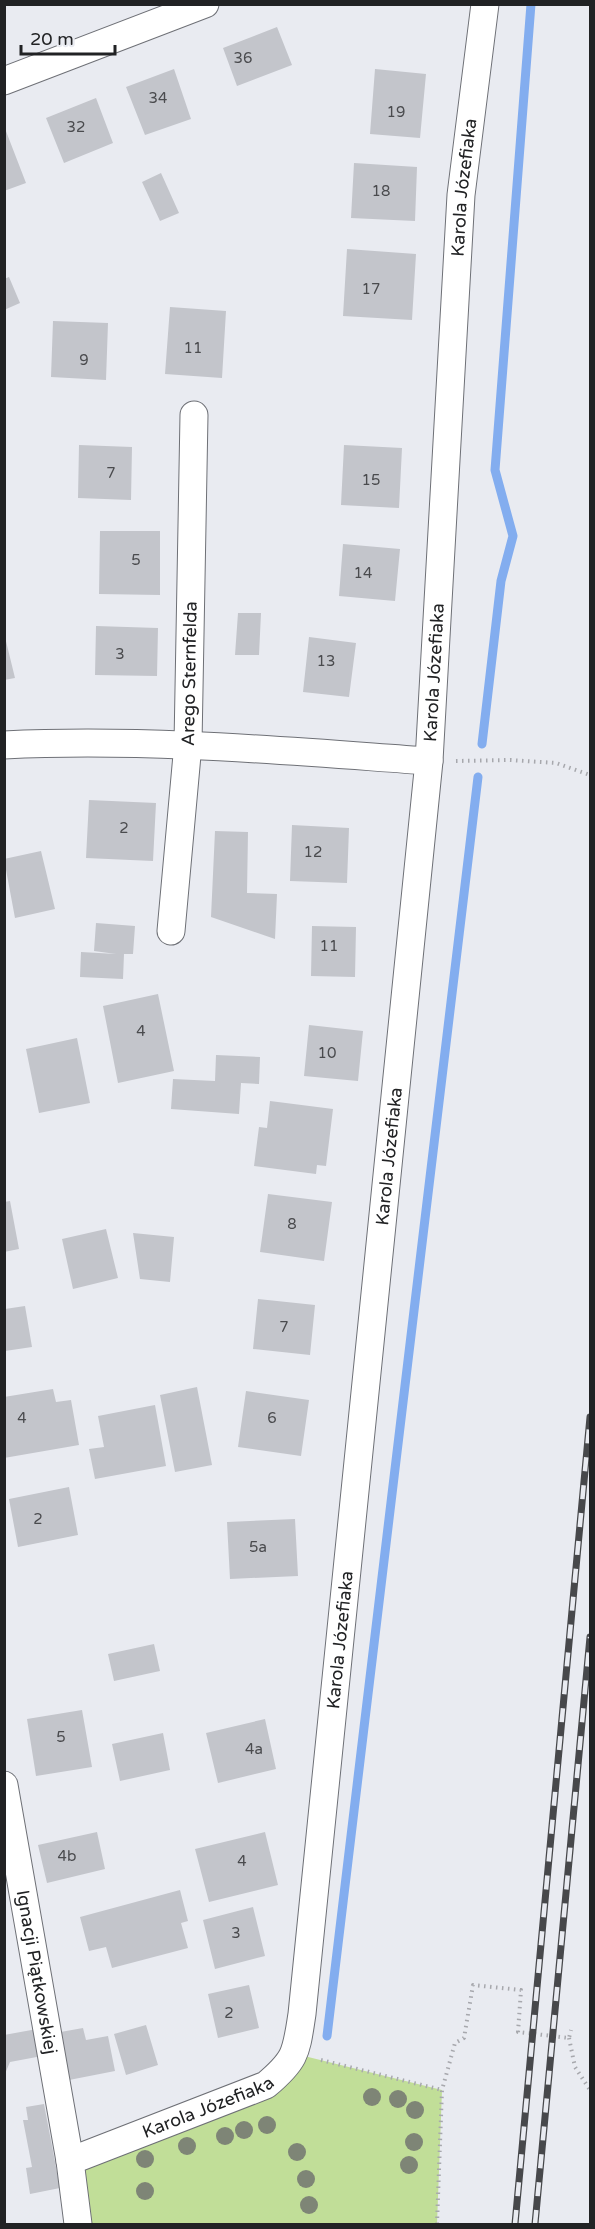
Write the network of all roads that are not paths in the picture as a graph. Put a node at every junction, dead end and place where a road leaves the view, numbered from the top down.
1 (205, 4) edge
2 (485, 4) edge
3 (4, 81) edge
4 (194, 415) dead end
5 (188, 744) junction
6 (4, 745) edge
7 (429, 761) junction
8 (171, 931) dead end
9 (4, 1785) edge
10 (70, 2161) junction
11 (78, 2224) edge

1 - 3 street
2 - 7 street, Karola Józefiaka
4 - 5 street, Arego Sternfelda
5 - 6 street
5 - 7 street
5 - 8 street, Arego Sternfelda
7 - 10 street, Karola Józefiaka
9 - 10 street, Ignacji Piątkowskiej
10 - 11 street, Ignacji Piątkowskiej

